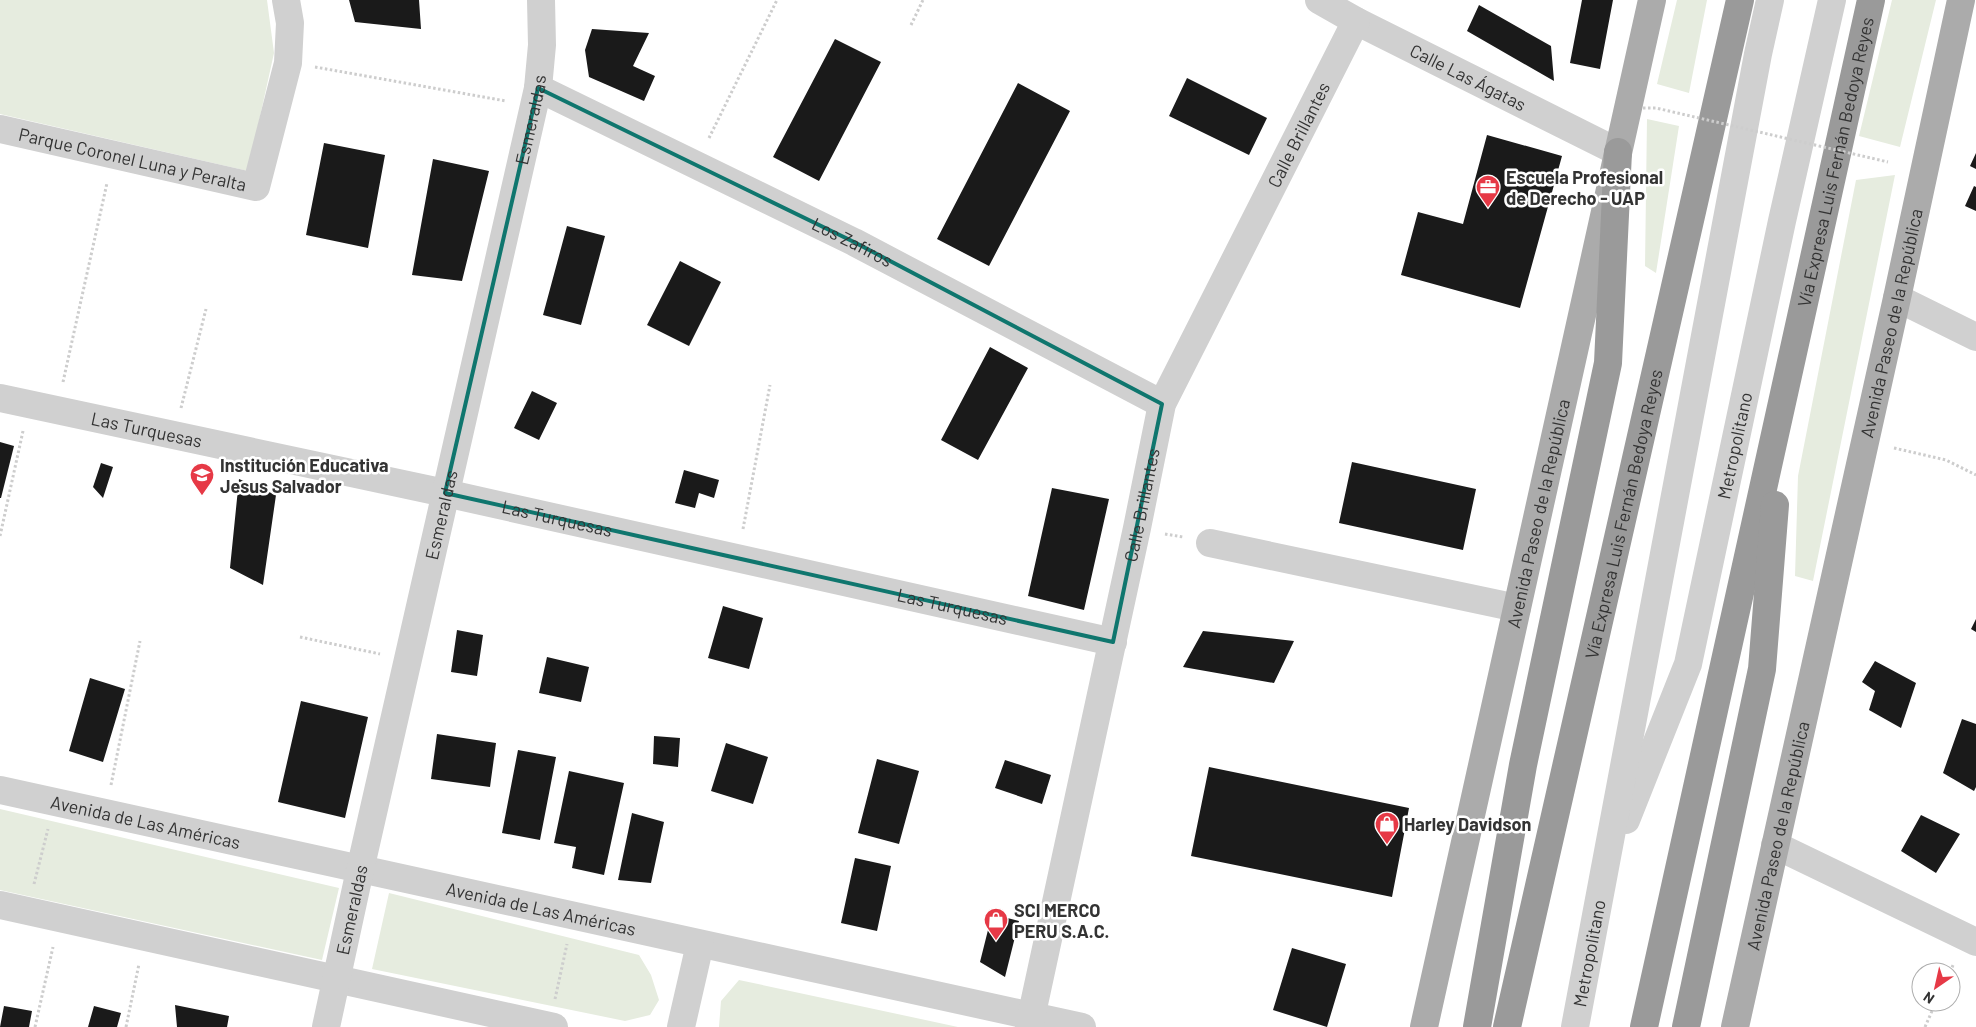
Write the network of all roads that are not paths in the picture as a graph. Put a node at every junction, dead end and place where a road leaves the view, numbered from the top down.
1 (286, 0) edge
2 (541, 0) edge
3 (1319, 0) edge
4 (1652, 0) edge
5 (1740, 0) edge
6 (1770, 0) edge
7 (1832, 0) edge
8 (1871, 0) edge
9 (1961, 0) edge
10 (1356, 21) junction
11 (536, 97) junction
12 (0, 129) edge
13 (1618, 152) junction
14 (1897, 298) junction
15 (1976, 337) edge
16 (0, 398) edge
17 (1162, 404) junction
18 (1783, 406) junction
19 (445, 493) junction
20 (1210, 542) road end
21 (1517, 608) junction
22 (1113, 642) junction
23 (0, 790) edge
24 (1774, 845) junction
25 (360, 870) junction
26 (1603, 879) junction
27 (0, 905) edge
28 (1976, 942) edge
29 (700, 944) junction
30 (337, 979) junction
31 (1030, 1022) edge
32 (551, 1026) edge
33 (326, 1027) edge
34 (681, 1027) edge
35 (1082, 1027) edge
36 (1424, 1027) edge
37 (1477, 1027) edge
38 (1507, 1027) edge
39 (1575, 1027) edge
40 (1644, 1027) edge
41 (1686, 1027) edge
42 (1734, 1027) edge

1 - 12 street, Parque Coronel Luna y Peralta
2 - 11 street, Esmeraldas
3 - 10 street, Calle Las Ágatas
4 - 13 main road, Avenida Paseo de la República
5 - 38 highway, Vía Expresa Luis Fernán Bedoya Reyes
6 - 26 street, Metropolitano
7 - 26 street, Metropolitano
8 - 18 highway, Vía Expresa Luis Fernán Bedoya Reyes
9 - 14 main road, Avenida Paseo de la República
10 - 13 street, Calle Las Ágatas
10 - 17 street, Calle Brillantes
11 - 17 street, Los Zafiros
11 - 19 street, Esmeraldas
13 - 21 main road, Avenida Paseo de la República
13 - 37 highway
14 - 15 street
14 - 24 main road, Avenida Paseo de la República
16 - 19 street, Las Turquesas
17 - 22 street, Calle Brillantes
18 - 40 highway, Vía Expresa Luis Fernán Bedoya Reyes
18 - 41 highway
19 - 22 street, Las Turquesas
19 - 25 street, Esmeraldas
20 - 21 street
21 - 36 main road, Avenida Paseo de la República
22 - 31 street, Calle Brillantes
23 - 25 street, Avenida de Las Américas
24 - 28 street
24 - 42 main road, Avenida Paseo de la República
25 - 29 street, Avenida de Las Américas
25 - 30 street, Esmeraldas
26 - 39 street, Metropolitano
27 - 30 street
29 - 31 street, Avenida de Las Américas
29 - 34 street
30 - 32 street
30 - 33 street, Esmeraldas
31 - 35 street, Avenida de Las Américas

